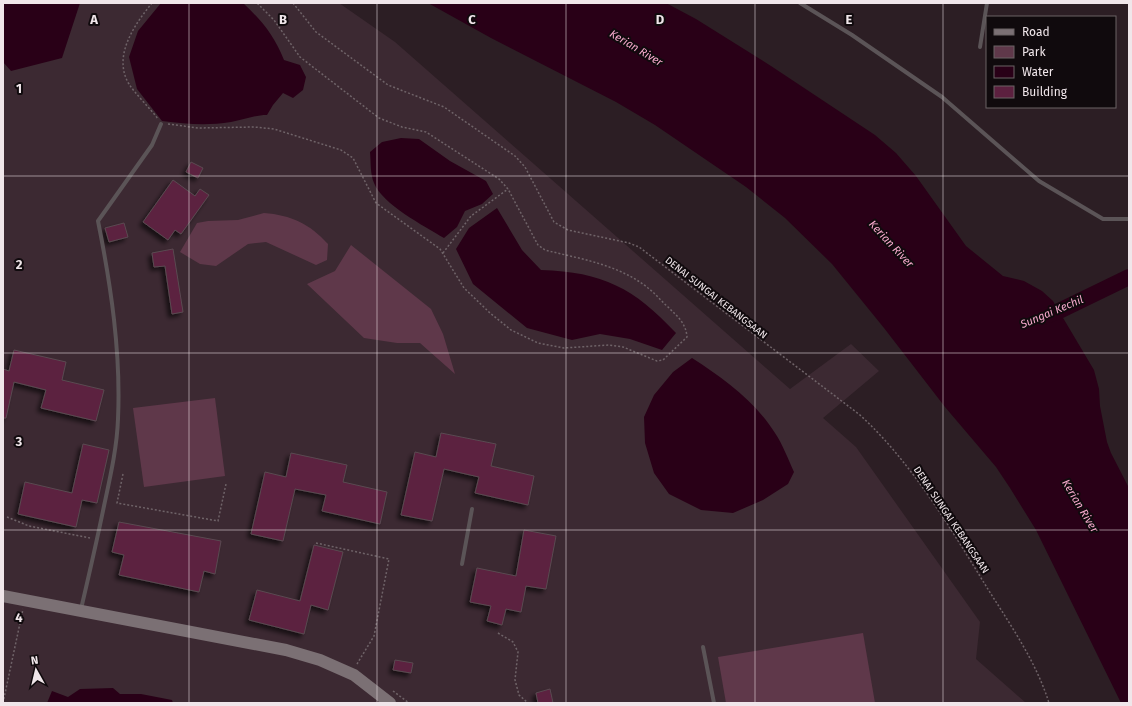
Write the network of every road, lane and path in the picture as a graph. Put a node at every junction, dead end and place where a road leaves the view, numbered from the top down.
1 (152, 3) edge
2 (257, 3) edge
3 (293, 3) edge
4 (800, 3) edge
5 (987, 3) edge
6 (980, 47) dead end
7 (161, 124) junction
8 (508, 189) junction
9 (1129, 218) edge
10 (442, 254) junction
11 (123, 474) dead end
12 (226, 484) dead end
13 (472, 509) dead end
14 (7, 517) dead end
15 (93, 539) dead end
16 (316, 543) dead end
17 (462, 564) dead end
18 (3, 596) edge
19 (25, 600) junction
20 (81, 610) junction
21 (498, 633) dead end
22 (703, 647) dead end
23 (355, 668) dead end
24 (3, 703) edge
25 (390, 703) edge
26 (528, 703) edge
27 (714, 703) edge
28 (1049, 703) edge

1 - 7 path
2 - 8 path
3 - 28 path, DENAI SUNGAI KEBANGSAAN
4 - 9 lane
5 - 6 lane
7 - 10 path
7 - 20 lane
8 - 10 path
8 - 10 path
11 - 12 path
13 - 17 lane
14 - 15 path
16 - 23 path
18 - 19 street
19 - 20 street
19 - 24 path
20 - 25 street
21 - 26 path
22 - 27 lane

